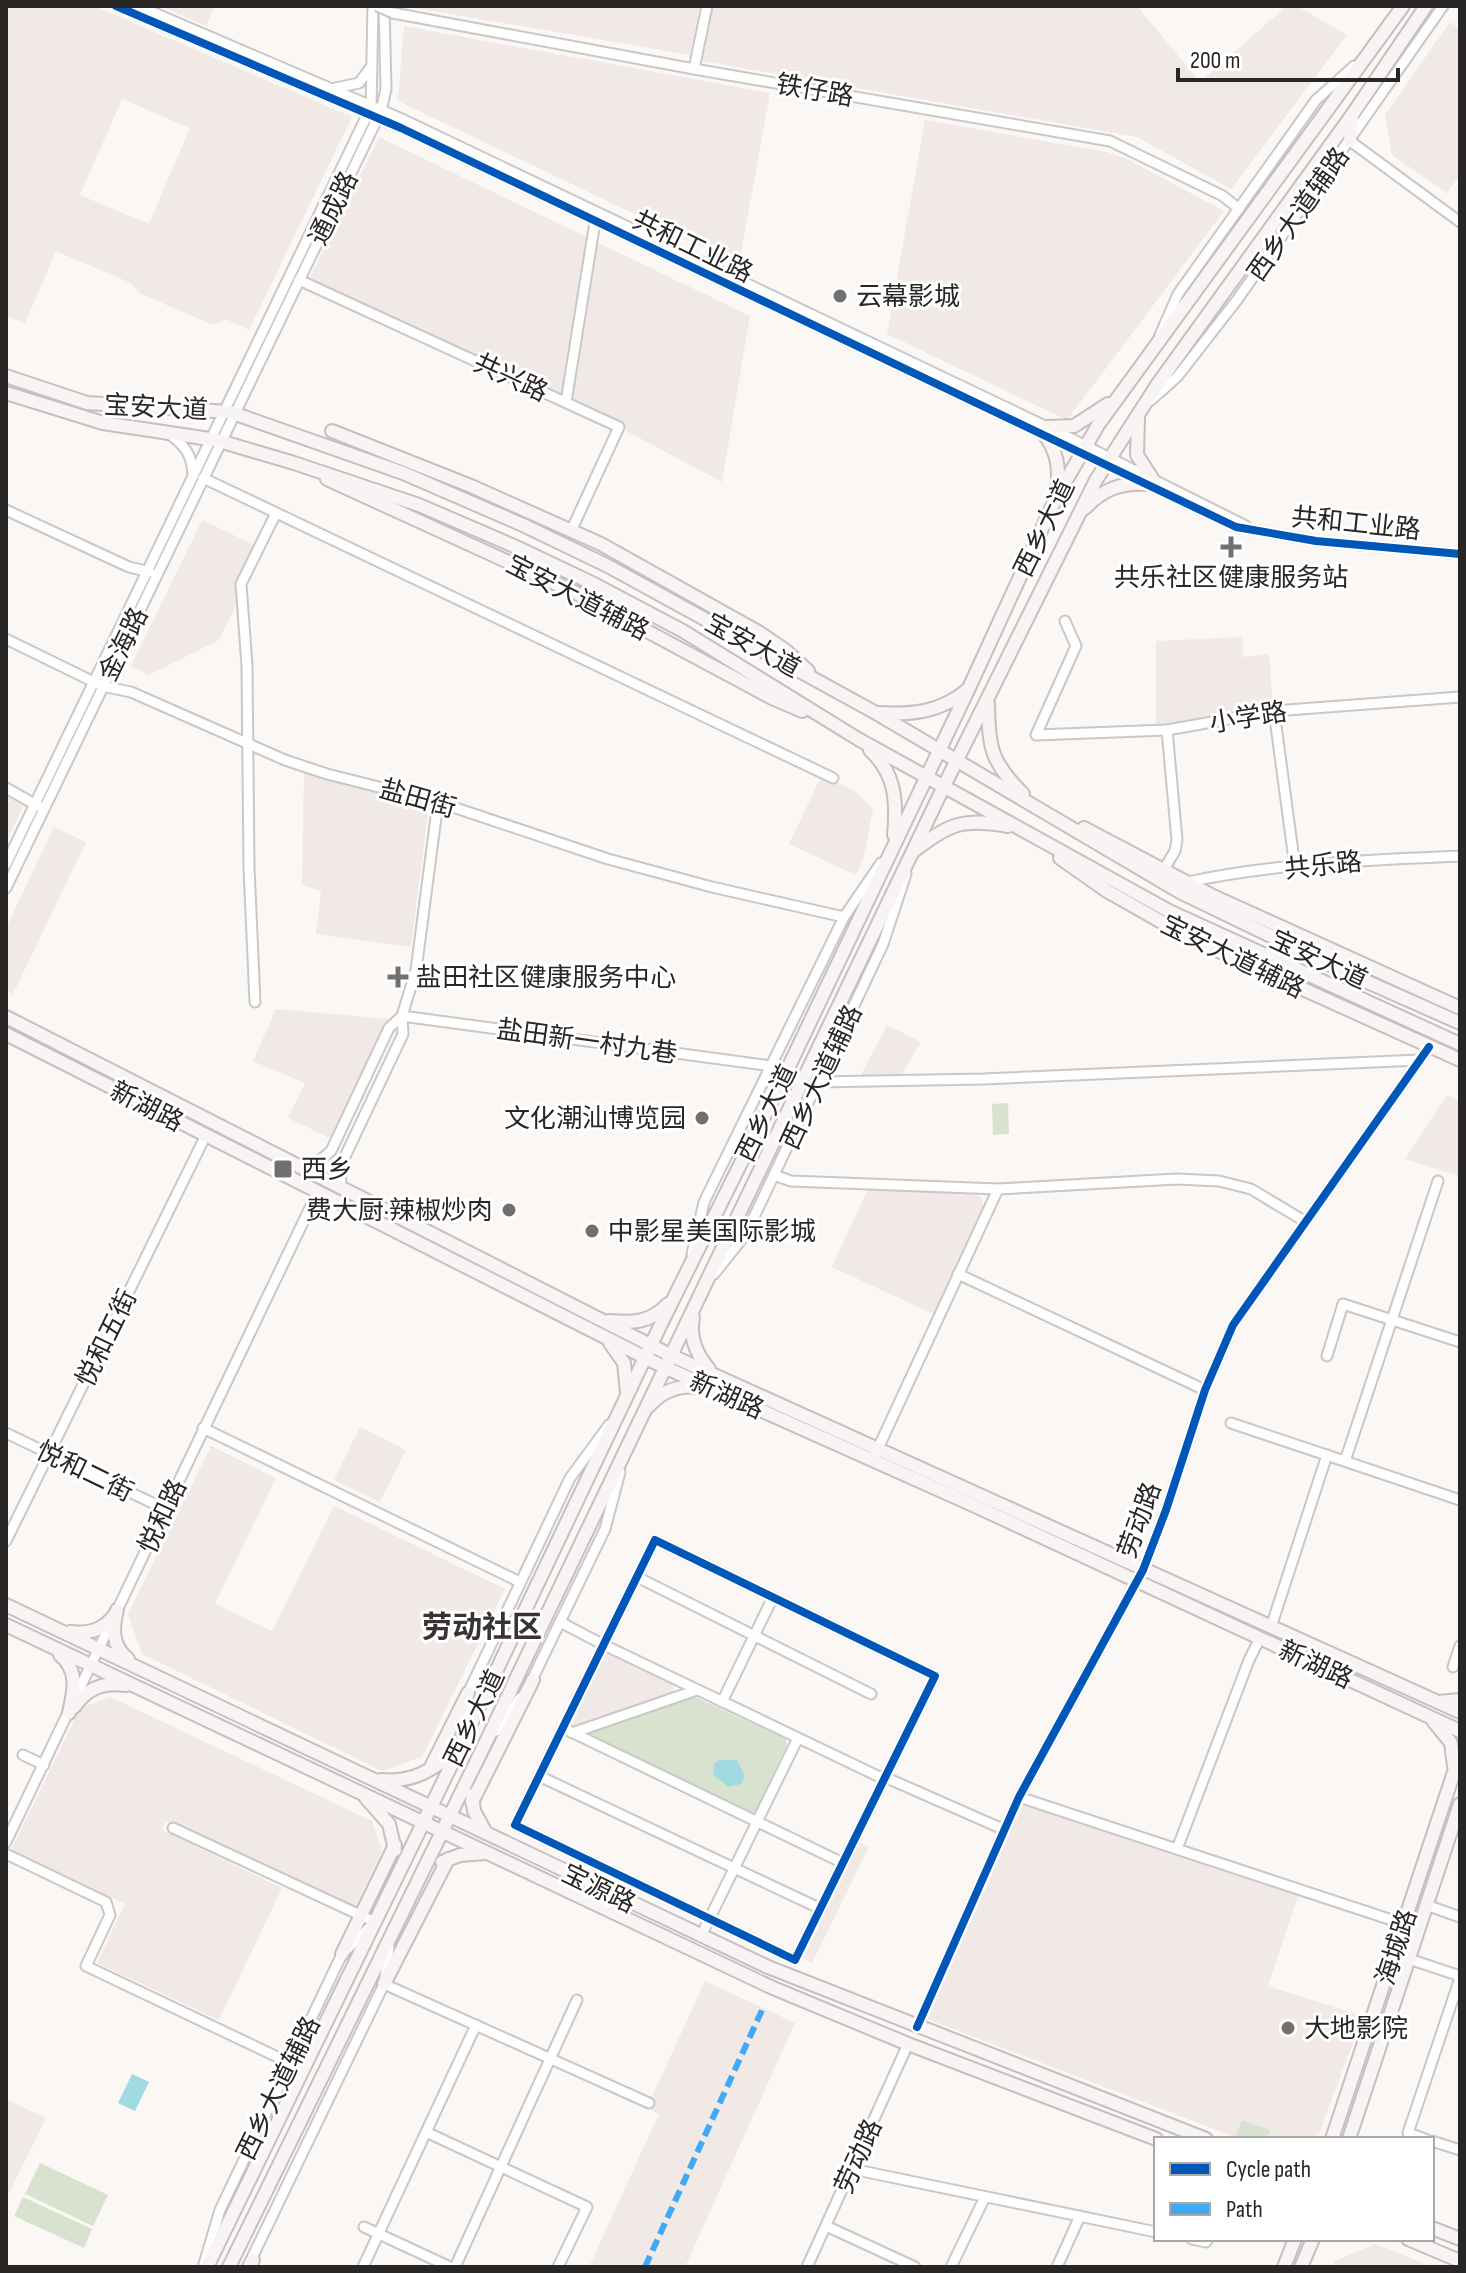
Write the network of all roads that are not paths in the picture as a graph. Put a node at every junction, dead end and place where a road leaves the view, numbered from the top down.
1 (116, 6) edge
2 (138, 6) edge
3 (375, 6) edge
4 (384, 6) edge
5 (707, 6) edge
6 (1403, 6) edge
7 (1426, 6) edge
8 (1443, 6) edge
9 (1371, 51) junction
10 (373, 60) junction
11 (694, 69) junction
12 (330, 89) junction
13 (374, 112) junction
14 (1352, 115) junction
15 (1350, 141) junction
16 (1239, 209) junction
17 (595, 222) junction
18 (1460, 222) edge
19 (299, 280) junction
20 (1155, 347) junction
21 (6, 376) edge
22 (6, 393) edge
23 (1119, 395) junction
24 (566, 402) junction
25 (232, 406) junction
26 (1139, 411) junction
27 (1045, 430) junction
28 (332, 431) dead end
29 (162, 432) junction
30 (216, 440) junction
31 (1084, 449) junction
32 (1108, 461) junction
33 (198, 477) junction
34 (1150, 481) junction
35 (1057, 496) junction
36 (6, 510) edge
37 (276, 513) junction
38 (1080, 513) junction
39 (571, 531) junction
40 (1460, 554) edge
41 (152, 572) junction
42 (1065, 621) dead end
43 (6, 639) edge
44 (816, 680) junction
45 (98, 684) junction
46 (969, 688) junction
47 (1460, 697) edge
48 (988, 699) junction
49 (1274, 711) junction
50 (876, 713) junction
51 (1167, 730) junction
52 (858, 739) junction
53 (247, 744) junction
54 (939, 750) junction
55 (958, 761) junction
56 (926, 777) junction
57 (833, 778) dead end
58 (944, 786) junction
59 (6, 788) edge
60 (438, 802) junction
61 (1035, 805) junction
62 (39, 806) junction
63 (1020, 828) junction
64 (893, 847) junction
65 (913, 852) junction
66 (1460, 856) edge
67 (6, 864) edge
68 (1295, 867) junction
69 (1164, 869) junction
70 (1188, 882) junction
71 (6, 888) edge
72 (844, 917) junction
73 (255, 1002) dead end
74 (1460, 1008) edge
75 (402, 1016) junction
76 (6, 1017) edge
77 (1460, 1023) edge
78 (6, 1034) edge
79 (1460, 1044) edge
80 (1429, 1047) junction
81 (1420, 1060) junction
82 (1460, 1060) edge
83 (771, 1066) junction
84 (818, 1082) junction
85 (206, 1135) junction
86 (302, 1167) junction
87 (774, 1175) junction
88 (1438, 1181) dead end
89 (341, 1187) junction
90 (998, 1189) junction
91 (318, 1191) junction
92 (1306, 1222) junction
93 (687, 1272) junction
94 (958, 1274) junction
95 (702, 1289) junction
96 (676, 1296) junction
97 (696, 1301) junction
98 (1392, 1320) junction
99 (603, 1321) junction
100 (598, 1334) junction
101 (1460, 1342) edge
102 (651, 1345) junction
103 (670, 1355) junction
104 (1327, 1356) dead end
105 (645, 1358) junction
106 (664, 1367) junction
107 (714, 1375) junction
108 (711, 1388) junction
109 (1205, 1390) junction
110 (624, 1402) junction
111 (642, 1414) junction
112 (1231, 1423) dead end
113 (203, 1428) junction
114 (6, 1433) edge
115 (627, 1445) junction
116 (49, 1453) junction
117 (875, 1454) junction
118 (1327, 1455) junction
119 (1345, 1461) junction
120 (1460, 1500) edge
121 (165, 1509) junction
122 (6, 1541) edge
123 (1140, 1576) junction
124 (637, 1577) junction
125 (520, 1582) junction
126 (773, 1597) junction
127 (6, 1605) edge
128 (117, 1610) junction
129 (560, 1622) junction
130 (6, 1625) edge
131 (1271, 1627) junction
132 (56, 1629) junction
133 (754, 1636) junction
134 (1260, 1638) junction
135 (41, 1641) junction
136 (604, 1645) junction
137 (1460, 1646) edge
138 (100, 1649) junction
139 (92, 1665) junction
140 (1453, 1667) dead end
141 (155, 1676) junction
142 (533, 1680) junction
143 (142, 1688) junction
144 (697, 1690) junction
145 (468, 1693) junction
146 (871, 1694) dead end
147 (1432, 1700) junction
148 (1460, 1700) edge
149 (722, 1702) junction
150 (1460, 1712) edge
151 (69, 1713) junction
152 (1426, 1715) junction
153 (567, 1730) junction
154 (1460, 1731) edge
155 (798, 1738) junction
156 (462, 1743) junction
157 (482, 1750) junction
158 (1460, 1754) edge
159 (23, 1755) dead end
160 (44, 1765) junction
161 (429, 1771) junction
162 (1454, 1772) junction
163 (360, 1773) junction
164 (539, 1776) junction
165 (884, 1779) junction
166 (354, 1788) junction
167 (1019, 1797) junction
168 (472, 1802) junction
169 (1460, 1804) edge
170 (431, 1806) junction
171 (450, 1815) junction
172 (424, 1821) junction
173 (757, 1822) junction
174 (173, 1828) dead end
175 (443, 1830) junction
176 (1005, 1830) junction
177 (486, 1833) junction
178 (6, 1842) edge
179 (395, 1845) junction
180 (515, 1847) junction
181 (1177, 1849) junction
182 (489, 1853) junction
183 (6, 1854) edge
184 (448, 1859) junction
185 (508, 1862) junction
186 (843, 1863) junction
187 (735, 1868) junction
188 (391, 1888) junction
189 (412, 1893) junction
190 (1426, 1905) junction
191 (821, 1909) junction
192 (361, 1915) junction
193 (1460, 1917) edge
194 (710, 1919) junction
195 (375, 1922) junction
196 (1404, 1924) junction
197 (701, 1936) junction
198 (390, 1939) junction
199 (342, 1954) junction
200 (1409, 1959) junction
201 (1460, 1977) edge
202 (384, 1984) junction
203 (577, 2000) dead end
204 (476, 2025) junction
205 (917, 2027) junction
206 (908, 2044) junction
207 (551, 2058) junction
208 (290, 2063) junction
209 (649, 2103) dead end
210 (426, 2132) junction
211 (1332, 2135) edge
212 (1198, 2137) edge
213 (1350, 2137) edge
214 (1419, 2137) edge
215 (1154, 2138) edge
216 (1434, 2142) edge
217 (1460, 2150) edge
218 (501, 2167) junction
219 (852, 2169) junction
220 (985, 2197) junction
221 (1080, 2216) junction
222 (826, 2226) junction
223 (364, 2227) dead end
224 (1434, 2229) edge
225 (1154, 2232) edge
226 (378, 2234) junction
227 (1460, 2239) edge
228 (1312, 2241) edge
229 (1318, 2241) edge
230 (1413, 2241) edge
231 (1293, 2243) edge
232 (1460, 2261) edge
233 (1303, 2263) edge
234 (249, 2265) edge
235 (205, 2267) edge
236 (229, 2267) edge
237 (363, 2267) edge
238 (453, 2267) edge
239 (558, 2267) edge
240 (807, 2267) edge
241 (915, 2267) edge
242 (951, 2267) edge
243 (1057, 2267) edge
244 (1284, 2267) edge

1 - 13 street, 共和工业路
2 - 12 street, 共和工业路
3 - 10 street, 通成路
3 - 11 street, 铁仔路, bridge
4 - 13 street, 通成路
5 - 11 street
6 - 9 main road, 西乡大道
7 - 14 main road, 西乡大道
8 - 15 street, 西乡大道辅路
9 - 16 street, 西乡大道辅路
9 - 20 main road, 西乡大道
10 - 12 street
10 - 13 street, 通成路
11 - 16 street, 铁仔路
12 - 13 street, 共和工业路
13 - 17 street, 共和工业路
13 - 19 street, 通成路
13 - 25 street, 通成路
13 - 27 street, 共和工业路
14 - 15 main road
14 - 26 main road, 西乡大道
15 - 18 street
15 - 26 street, 西乡大道辅路
16 - 20 street, 西乡大道辅路
17 - 24 street
17 - 27 street, 共和工业路
19 - 24 street, 共兴路
19 - 25 street, 通成路
20 - 23 main road, 西乡大道
21 - 25 main road, 宝安大道
22 - 29 main road, 宝安大道
23 - 27 main road
23 - 31 main road, 西乡大道
24 - 39 street, 共兴路
25 - 30 street, 金海路
25 - 44 main road, 宝安大道
26 - 32 main road, 西乡大道
26 - 34 main road
27 - 31 street, 共和工业路
27 - 35 main road
28 - 39 main road, 宝安大道辅路
29 - 30 main road, 宝安大道
29 - 33 street
30 - 33 street, 金海路
30 - 52 main road, 宝安大道
31 - 32 street, 共和工业路
31 - 35 main road, 西乡大道
32 - 34 street, 共和工业路
32 - 38 main road, 西乡大道
33 - 37 street
33 - 41 street, 金海路
34 - 38 main road
34 - 40 street, 共和工业路
35 - 46 main road, 西乡大道
36 - 41 street
37 - 53 street
37 - 57 street
38 - 48 main road, 西乡大道
39 - 44 main road, 宝安大道辅路
41 - 45 street, 金海路
42 - 51 street, 小学路
43 - 45 street, 盐田街
44 - 50 main road, 宝安大道
45 - 53 street, 盐田街
45 - 62 street, 金海路
46 - 50 main road
46 - 54 main road, 西乡大道
47 - 49 street, 小学路
48 - 55 main road, 西乡大道
48 - 61 main road
49 - 51 street, 小学路
49 - 68 street
50 - 54 main road, 宝安大道
51 - 69 street
52 - 56 main road, 宝安大道
52 - 64 main road
53 - 60 street, 盐田街
53 - 73 street
54 - 55 main road, 宝安大道
54 - 56 main road, 西乡大道
55 - 58 main road, 西乡大道
55 - 61 main road, 宝安大道
56 - 58 main road, 宝安大道
56 - 64 main road, 西乡大道
58 - 63 main road, 宝安大道
58 - 65 main road, 西乡大道
59 - 62 street
60 - 72 street, 盐田街
60 - 75 street
61 - 69 main road, 宝安大道辅路
61 - 77 main road, 宝安大道
62 - 67 street, 金海路
62 - 71 street, 金海路
63 - 65 main road
63 - 79 main road, 宝安大道
63 - 80 main road, 宝安大道辅路
64 - 72 street, 西乡大道辅路
64 - 93 main road, 西乡大道
65 - 84 street, 西乡大道辅路
65 - 95 main road, 西乡大道
66 - 68 street, 共乐路
68 - 70 street, 共乐路
69 - 70 main road, 宝安大道辅路
70 - 74 main road, 宝安大道辅路
72 - 83 street, 西乡大道辅路
75 - 83 street, 盐田新一村九巷
75 - 86 street
75 - 89 street
76 - 86 main road, 新湖路
78 - 85 main road, 新湖路
80 - 81 street, 劳动路
80 - 82 main road, 宝安大道辅路
81 - 84 street
81 - 92 street, 劳动路
83 - 93 street, 西乡大道辅路
84 - 87 street, 西乡大道辅路
85 - 91 main road, 新湖路
85 - 116 street, 悦和五街
86 - 89 main road, 新湖路
87 - 90 street
87 - 95 street, 西乡大道辅路
88 - 98 street
89 - 99 main road, 新湖路
90 - 92 street
90 - 94 street
91 - 100 main road, 新湖路
91 - 113 street, 悦和路
92 - 109 street, 劳动路
93 - 96 main road, 西乡大道
94 - 109 street
94 - 117 street
95 - 97 main road, 西乡大道
96 - 99 main road
96 - 102 main road, 西乡大道
97 - 103 main road, 西乡大道
97 - 107 main road
98 - 101 street
98 - 104 street
98 - 119 street
99 - 102 main road, 新湖路
100 - 105 main road, 新湖路
100 - 110 main road
102 - 103 main road, 新湖路
102 - 105 main road, 西乡大道
103 - 106 main road, 西乡大道
103 - 107 main road, 新湖路
105 - 106 main road, 新湖路
105 - 110 main road, 西乡大道
106 - 108 main road, 新湖路
106 - 111 main road, 西乡大道
107 - 117 main road, 新湖路
108 - 111 main road
108 - 117 main road, 新湖路
109 - 123 street, 劳动路
110 - 125 street
110 - 156 main road, 西乡大道
111 - 115 main road, 西乡大道
112 - 118 street
113 - 121 street, 悦和路
113 - 125 street
114 - 116 street, 悦和二街
115 - 129 street
115 - 157 main road, 西乡大道
116 - 121 street, 悦和二街
116 - 122 street, 悦和五街
117 - 123 main road, 新湖路
118 - 119 street
118 - 131 street
119 - 120 street
121 - 128 street, 悦和路
123 - 131 main road, 新湖路
123 - 134 main road, 新湖路
123 - 167 street, 劳动路
124 - 126 street
124 - 133 street
124 - 136 street
125 - 145 street
126 - 133 street
126 - 165 street
127 - 132 main road, 宝源路
128 - 132 main road
128 - 138 street, 悦和路
128 - 141 main road
129 - 136 street
129 - 142 street
130 - 135 main road, 宝源路
131 - 147 main road, 新湖路
132 - 138 main road, 宝源路
133 - 146 street
133 - 149 street
134 - 152 main road, 新湖路
134 - 181 street
135 - 139 main road, 宝源路
135 - 151 main road
136 - 144 street
136 - 153 street
137 - 140 street
138 - 139 street, 悦和路
138 - 141 main road, 宝源路
139 - 143 main road, 宝源路
139 - 151 street, 悦和路
141 - 163 main road, 宝源路
142 - 157 street
142 - 168 main road
143 - 151 main road
143 - 166 main road, 宝源路
144 - 149 street
144 - 153 street
145 - 156 street
145 - 161 main road
147 - 148 main road
147 - 150 main road, 新湖路
149 - 155 street
151 - 160 street, 悦和路
152 - 154 main road, 新湖路
152 - 162 main road
153 - 164 street
153 - 173 street
155 - 165 street
155 - 173 street
156 - 161 main road
156 - 170 main road, 西乡大道
157 - 168 main road
157 - 171 main road, 西乡大道
158 - 162 main road, 海城路
159 - 160 street
160 - 178 street, 悦和路
161 - 163 main road
162 - 196 main road, 海城路
163 - 170 main road, 宝源路
164 - 187 street
164 - 194 street
165 - 176 street
165 - 186 street
166 - 172 main road, 宝源路
166 - 179 main road
167 - 176 street, 劳动路
167 - 181 street
168 - 177 main road
169 - 190 main road, 海城路
170 - 171 main road, 宝源路
170 - 172 main road, 西乡大道
171 - 175 main road, 西乡大道
171 - 177 main road, 宝源路
172 - 175 main road, 宝源路
172 - 188 main road, 西乡大道
173 - 186 street
173 - 187 street
174 - 192 street
175 - 182 main road, 宝源路
175 - 189 main road, 西乡大道
176 - 205 street, 劳动路
177 - 180 main road, 宝源路
179 - 188 main road
179 - 192 main road
180 - 185 main road
180 - 197 main road, 宝源路
181 - 196 street
182 - 184 main road
182 - 185 main road, 宝源路
183 - 208 street
184 - 189 main road
184 - 202 main road
185 - 206 main road, 宝源路
186 - 191 street
187 - 191 street
187 - 194 street
188 - 195 main road, 西乡大道
189 - 198 main road, 西乡大道
190 - 193 street
190 - 200 main road, 海城路
191 - 194 street
192 - 195 street
192 - 199 main road
194 - 197 street
195 - 199 street, 西乡大道辅路
195 - 235 main road, 西乡大道
196 - 211 main road, 海城路
197 - 205 main road, 宝源路
198 - 202 street, 西乡大道辅路
198 - 236 main road, 西乡大道
199 - 208 street, 西乡大道辅路
200 - 201 street
200 - 213 main road, 海城路
201 - 214 street
202 - 204 street
202 - 234 street, 西乡大道辅路
203 - 207 street
204 - 207 street
204 - 210 street
205 - 212 main road, 宝源路
206 - 215 main road, 宝源路
206 - 219 street, 劳动路
207 - 209 street
207 - 218 street
208 - 235 street, 西乡大道辅路
210 - 218 street
210 - 226 street
216 - 217 street
218 - 238 street
218 - 239 street
219 - 220 street
219 - 222 street, 劳动路
220 - 221 street
220 - 242 street
221 - 225 street
221 - 243 street
222 - 240 street, 劳动路
222 - 241 street
223 - 226 street
224 - 227 main road
226 - 237 street
226 - 238 street
228 - 233 main road
229 - 233 main road
230 - 232 main road
231 - 244 main road

